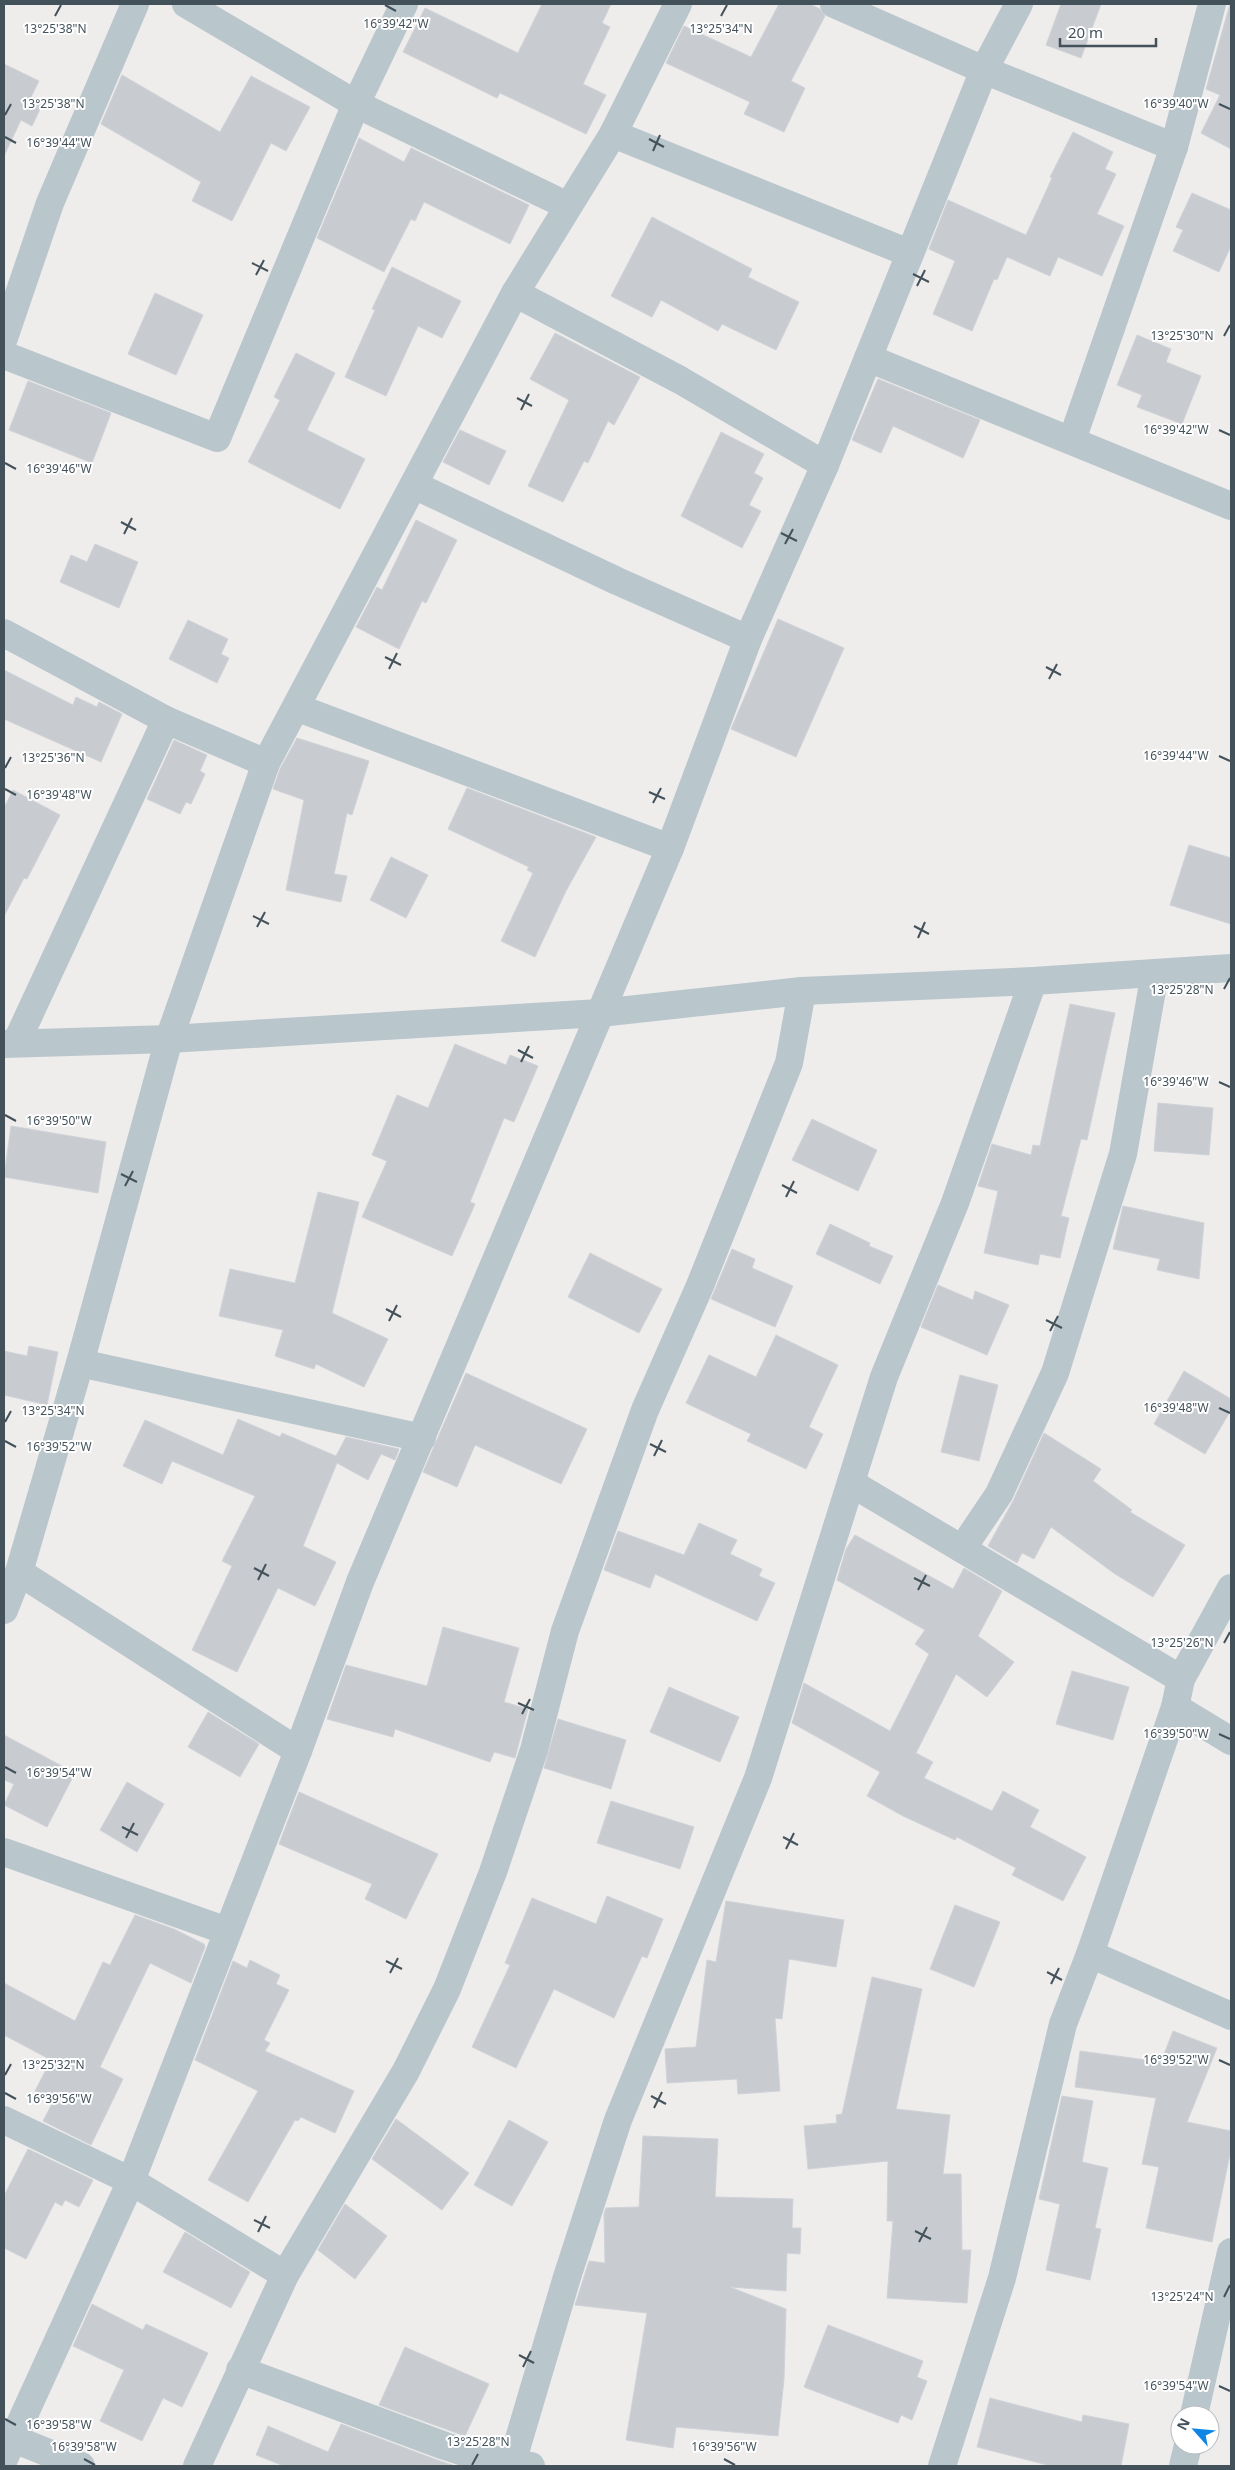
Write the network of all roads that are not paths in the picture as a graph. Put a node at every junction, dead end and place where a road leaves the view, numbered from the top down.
1 (134, 4) edge
2 (186, 4) edge
3 (404, 4) edge
4 (678, 4) edge
5 (834, 4) edge
6 (1019, 4) edge
7 (1212, 4) edge
8 (984, 70) junction
9 (356, 104) junction
10 (613, 134) junction
11 (1174, 147) junction
12 (568, 206) junction
13 (909, 253) junction
14 (515, 293) junction
15 (4, 338) edge
16 (4, 355) edge
17 (868, 358) junction
18 (1072, 440) junction
19 (825, 465) junction
20 (414, 485) junction
21 (1231, 506) edge
22 (4, 633) edge
23 (748, 639) junction
24 (298, 708) junction
25 (166, 720) junction
26 (266, 763) junction
27 (670, 848) junction
28 (1231, 968) edge
29 (1155, 973) junction
30 (1033, 981) junction
31 (802, 991) junction
32 (600, 1013) junction
33 (169, 1039) junction
34 (10, 1043) edge
35 (80, 1363) junction
36 (422, 1438) junction
37 (851, 1483) junction
38 (962, 1549) junction
39 (19, 1572) junction
40 (1231, 1588) edge
41 (4, 1610) edge
42 (1181, 1679) junction
43 (1175, 1707) junction
44 (1231, 1741) edge
45 (298, 1751) junction
46 (4, 1852) edge
47 (227, 1931) junction
48 (1090, 1954) junction
49 (1231, 2016) edge
50 (4, 2120) edge
51 (131, 2181) junction
52 (1231, 2252) edge
53 (285, 2275) junction
54 (1222, 2330) edge
55 (240, 2370) junction
56 (1197, 2405) edge
57 (6, 2444) edge
58 (518, 2465) edge
59 (82, 2466) edge
60 (197, 2466) edge
61 (942, 2466) edge

1 - 15 street
2 - 9 street
3 - 9 street
4 - 10 street
5 - 8 street
6 - 8 street
7 - 11 street
8 - 11 street
8 - 13 street
9 - 12 street
9 - 16 street
10 - 12 street
10 - 13 street
11 - 18 street
12 - 14 street
13 - 17 street
14 - 19 street
14 - 20 street
17 - 18 street
17 - 19 street
18 - 21 street
19 - 23 street
20 - 23 street
20 - 24 street
22 - 25 street
23 - 27 street
24 - 26 street
24 - 27 street
25 - 26 street
25 - 34 street
26 - 33 street
27 - 32 street
28 - 29 street
29 - 30 street
29 - 38 street
30 - 31 street
30 - 37 street
31 - 32 street
31 - 53 street
32 - 33 street
32 - 36 street
33 - 34 street
33 - 35 street
35 - 36 street
35 - 39 street
36 - 45 street
37 - 38 street
37 - 58 street
38 - 42 street
39 - 41 street
39 - 45 street
40 - 42 street
42 - 43 street
43 - 44 street
43 - 48 street
45 - 47 street
46 - 47 street
47 - 51 street
48 - 49 street
48 - 61 street
50 - 51 street
51 - 53 street
51 - 57 street
52 - 54 street
53 - 55 street
54 - 56 street
55 - 58 street
55 - 60 street
57 - 59 street

